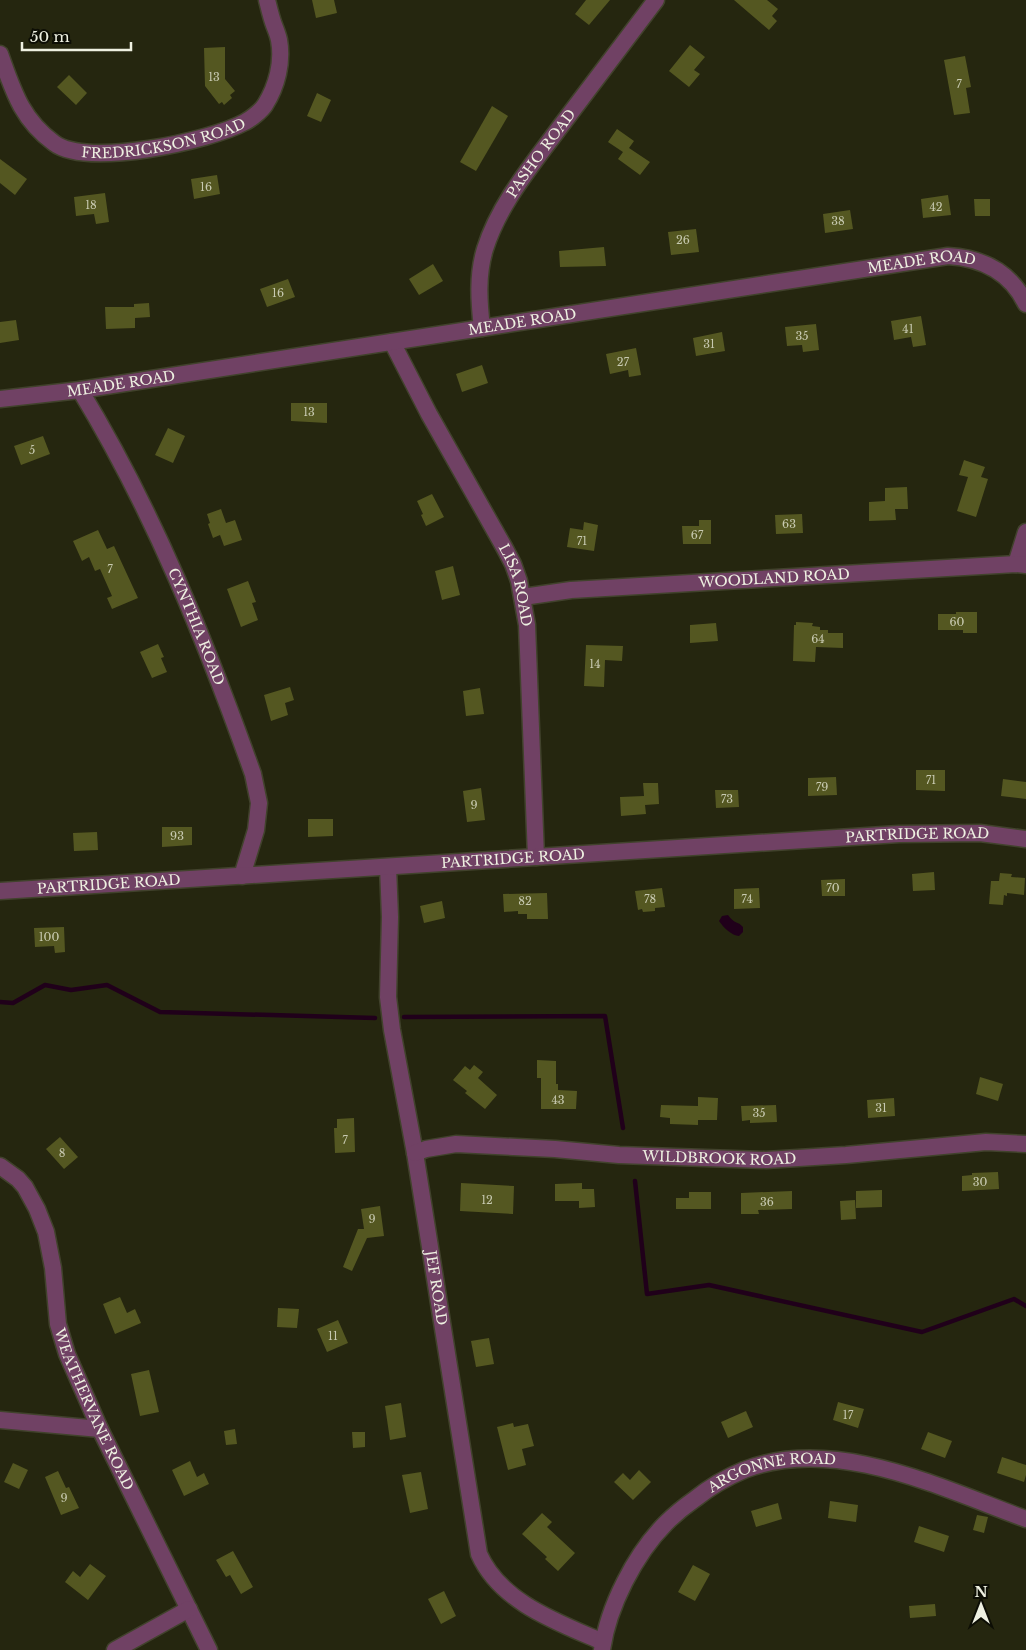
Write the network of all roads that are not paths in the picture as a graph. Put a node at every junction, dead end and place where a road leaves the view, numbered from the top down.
1 (266, 0) edge
2 (656, 0) edge
3 (0, 54) edge
4 (1026, 304) edge
5 (482, 328) junction
6 (392, 342) junction
7 (80, 390) junction
8 (0, 398) edge
9 (1026, 532) edge
10 (1021, 564) edge
11 (523, 597) junction
12 (1026, 839) edge
13 (536, 857) junction
14 (388, 867) junction
15 (242, 876) junction
16 (0, 891) edge
17 (1026, 1144) edge
18 (415, 1153) junction
19 (0, 1166) edge
20 (0, 1420) edge
21 (100, 1429) junction
22 (1026, 1519) edge
23 (189, 1609) junction
24 (603, 1646) edge
25 (115, 1650) edge
26 (209, 1650) edge

1 - 3 street, FREDRICKSON ROAD
2 - 5 street, PASHO ROAD
4 - 5 street, MEADE ROAD
5 - 6 street, MEADE ROAD
6 - 7 street, MEADE ROAD
6 - 11 street, LISA ROAD
7 - 8 street, MEADE ROAD
7 - 15 street, CYNTHIA ROAD
9 - 10 street
10 - 11 street, WOODLAND ROAD
11 - 13 street, LISA ROAD
12 - 13 street, PARTRIDGE ROAD
13 - 14 street, PARTRIDGE ROAD
14 - 15 street, PARTRIDGE ROAD
14 - 18 street, JEF ROAD
15 - 16 street, PARTRIDGE ROAD
17 - 18 street, WILDBROOK ROAD
18 - 24 street, JEF ROAD
19 - 21 street, WEATHERVANE ROAD
20 - 21 street
21 - 23 street, WEATHERVANE ROAD
22 - 24 street, ARGONNE ROAD
23 - 25 street
23 - 26 street, WEATHERVANE ROAD

